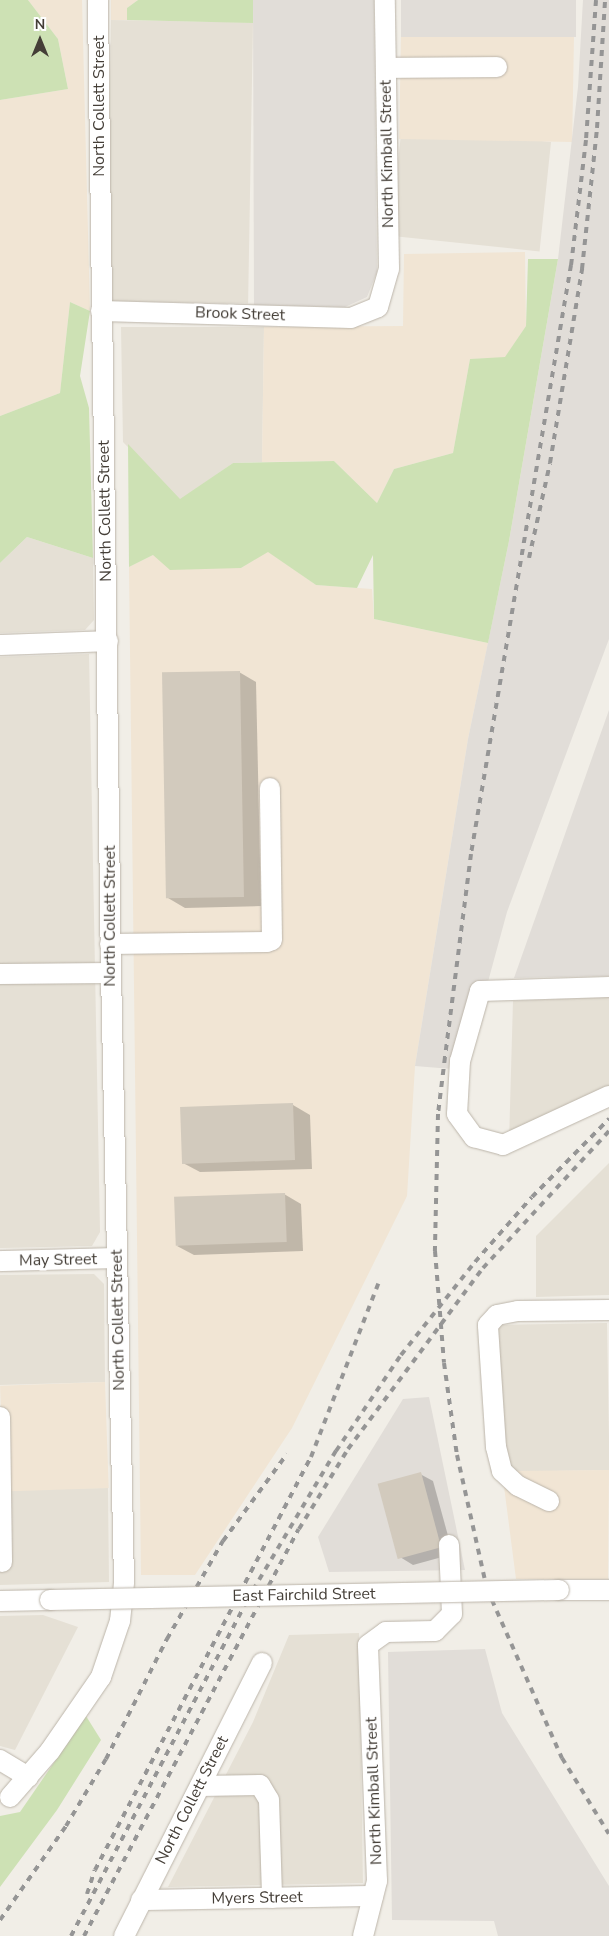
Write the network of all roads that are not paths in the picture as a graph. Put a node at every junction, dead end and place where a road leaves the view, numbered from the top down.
1 (98, 0) edge
2 (385, 0) edge
3 (497, 67) dead end
4 (386, 68) junction
5 (378, 307) joint
6 (101, 311) junction
7 (108, 641) junction
8 (0, 645) edge
9 (270, 788) dead end
10 (110, 944) junction
11 (110, 973) junction
12 (0, 974) edge
13 (609, 987) edge
14 (609, 1096) edge
15 (116, 1258) junction
16 (0, 1261) edge
17 (609, 1310) edge
18 (0, 1417) edge
19 (549, 1502) dead end
20 (449, 1545) dead end
21 (2, 1562) dead end
22 (609, 1590) edge
23 (0, 1601) edge
24 (262, 1664) dead end
25 (0, 1760) edge
26 (28, 1777) junction
27 (200, 1786) junction
28 (10, 1797) dead end
29 (373, 1896) junction
30 (272, 1898) junction
31 (141, 1900) junction
32 (124, 1936) edge
33 (363, 1936) edge

1 - 6 street, North Collett Street
2 - 4 street, North Kimball Street
3 - 4 street
4 - 5 street, North Kimball Street
5 - 6 street, Brook Street
6 - 7 street, North Collett Street
7 - 8 street
7 - 10 street, North Collett Street
9 - 10 street
10 - 11 street, North Collett Street
11 - 12 street
11 - 15 street, North Collett Street
13 - 14 street
15 - 16 street, May Street
15 - 26 street, North Collett Street
17 - 19 street
18 - 21 street
20 - 29 street, North Kimball Street
22 - 23 street, East Fairchild Street, bridge
24 - 27 street, North Collett Street
25 - 26 street
26 - 28 street, North Collett Street
27 - 30 street
27 - 31 street, North Collett Street
29 - 30 street, Myers Street
29 - 33 street, North Kimball Street
30 - 31 street, Myers Street
31 - 32 street, North Collett Street

